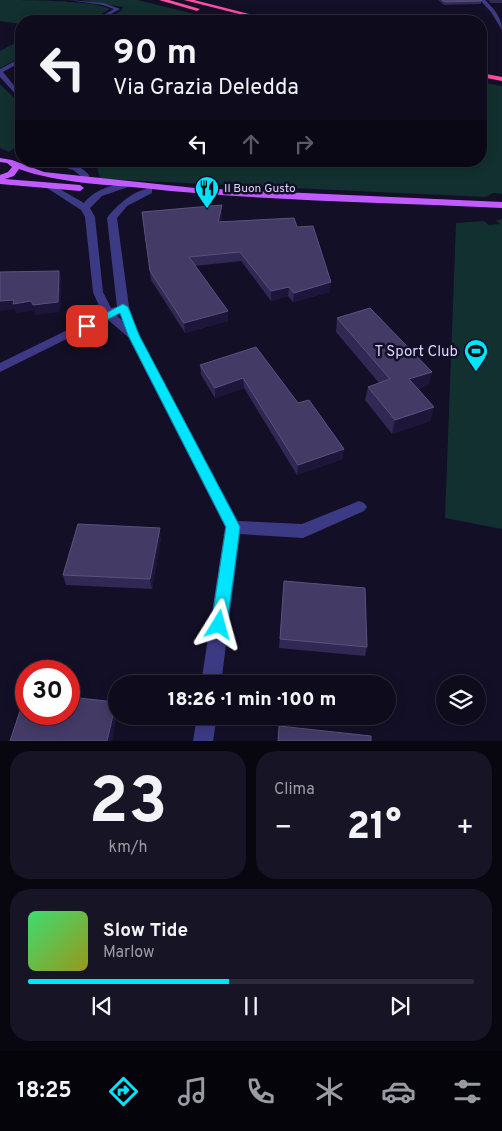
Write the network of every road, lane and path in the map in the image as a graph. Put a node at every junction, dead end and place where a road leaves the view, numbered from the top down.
1 (71, 0) edge
2 (162, 0) edge
3 (187, 0) edge
4 (482, 0) edge
5 (106, 15) edge
6 (221, 15) edge
7 (249, 15) edge
8 (502, 28) edge
9 (15, 63) edge
10 (487, 68) edge
11 (502, 71) edge
12 (0, 72) edge
13 (487, 76) edge
14 (502, 80) edge
15 (15, 91) edge
16 (0, 159) edge
17 (12, 162) junction
18 (15, 163) edge
19 (15, 166) edge
20 (16, 167) edge
21 (24, 167) edge
22 (72, 167) edge
23 (0, 179) edge
24 (84, 181) junction
25 (98, 182) junction
26 (128, 184) junction
27 (48, 186) junction
28 (195, 190) junction
29 (149, 191) junction
30 (113, 195) junction
31 (502, 205) edge
32 (85, 208) junction
33 (115, 213) junction
34 (123, 307) junction
35 (109, 315) junction
36 (133, 335) junction
37 (0, 368) edge
38 (359, 507) dead end
39 (233, 527) junction
40 (212, 675) edge
41 (205, 725) edge
42 (203, 741) edge

1 - 5 street
2 - 6 highway
3 - 7 highway
4 - 8 street
9 - 12 street
10 - 11 highway
12 - 15 street
13 - 14 highway
16 - 17 main road
17 - 18 main road
17 - 19 main road
20 - 23 main road
21 - 24 main road
22 - 24 street
23 - 27 main road
24 - 25 main road
25 - 26 main road
25 - 30 street
26 - 28 main road
26 - 30 street
27 - 30 main road
27 - 32 street
28 - 29 main road
28 - 31 main road
29 - 30 main road
29 - 33 street
30 - 32 street
30 - 33 street
32 - 35 street
33 - 34 street
34 - 35 street
34 - 36 street
35 - 36 street
35 - 37 street
36 - 39 street
38 - 39 street
39 - 40 street
41 - 42 street

